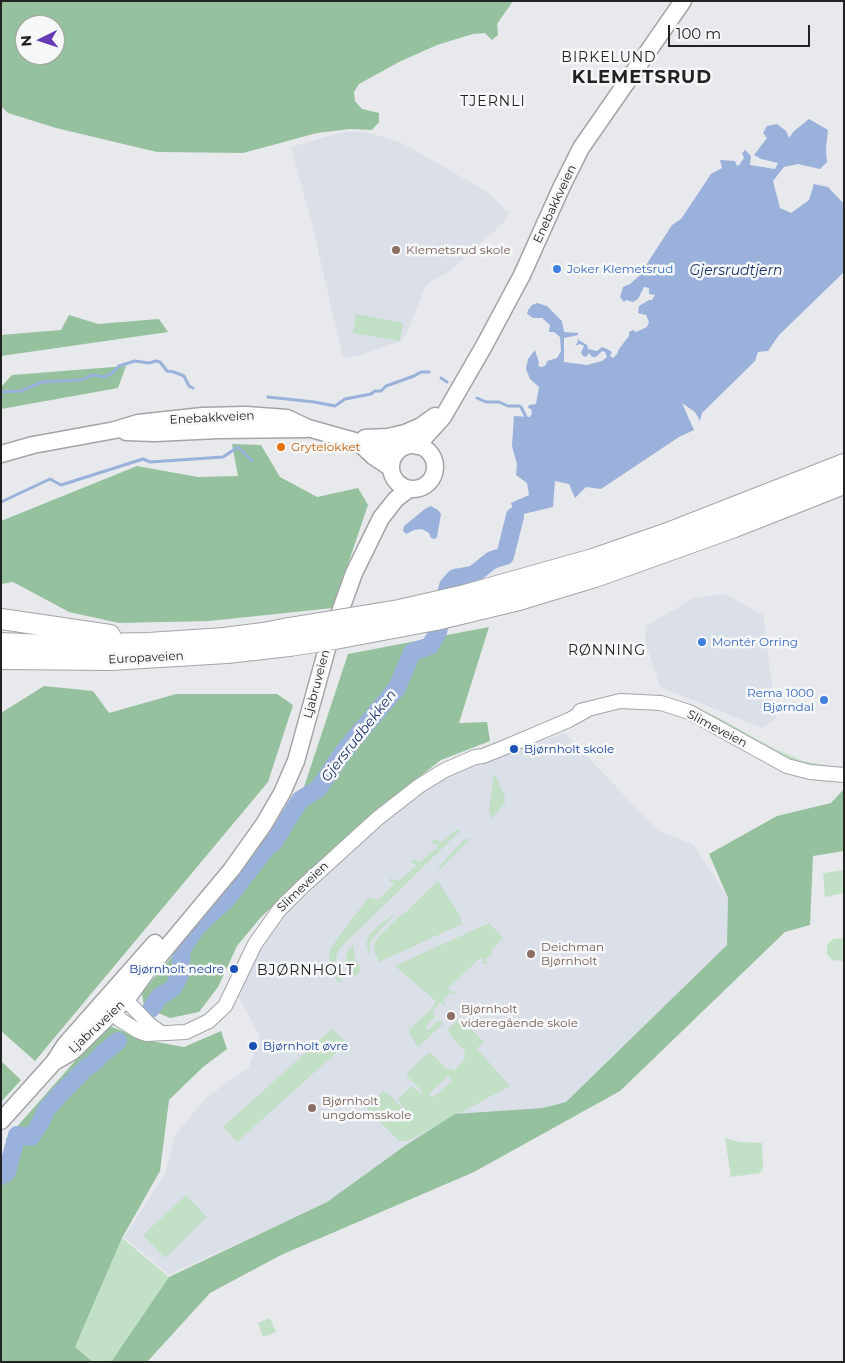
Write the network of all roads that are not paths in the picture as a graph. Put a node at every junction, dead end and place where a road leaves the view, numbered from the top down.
1 (683, 1) edge
2 (446, 411) junction
3 (354, 441) junction
4 (398, 450) junction
5 (424, 450) junction
6 (1, 454) edge
7 (844, 464) edge
8 (393, 474) junction
9 (844, 484) edge
10 (409, 489) junction
11 (382, 518) junction
12 (594, 568) junction
13 (1, 619) edge
14 (289, 637) junction
15 (1, 643) edge
16 (149, 643) junction
17 (1, 659) edge
18 (844, 775) edge
19 (117, 1002) junction
20 (1, 1121) edge

1 - 2 main road, Enebakkveien
2 - 3 main road
2 - 5 main road, Enebakkveien
3 - 4 main road, Enebakkveien
3 - 6 main road, Enebakkveien
3 - 8 main road, Enebakkveien
4 - 5 main road, Enebakkveien
4 - 8 main road
5 - 10 main road
7 - 12 highway
8 - 10 main road, Enebakkveien
8 - 11 main road, Ljabruveien
9 - 12 highway
10 - 11 main road, Ljabruveien
11 - 19 main road, Ljabruveien
12 - 14 highway, bridge
13 - 16 highway
14 - 16 highway, Europaveien
14 - 17 highway, Europaveien
15 - 16 highway, Europaveien
18 - 19 street, Slimeveien
19 - 20 main road, Ljabruveien

